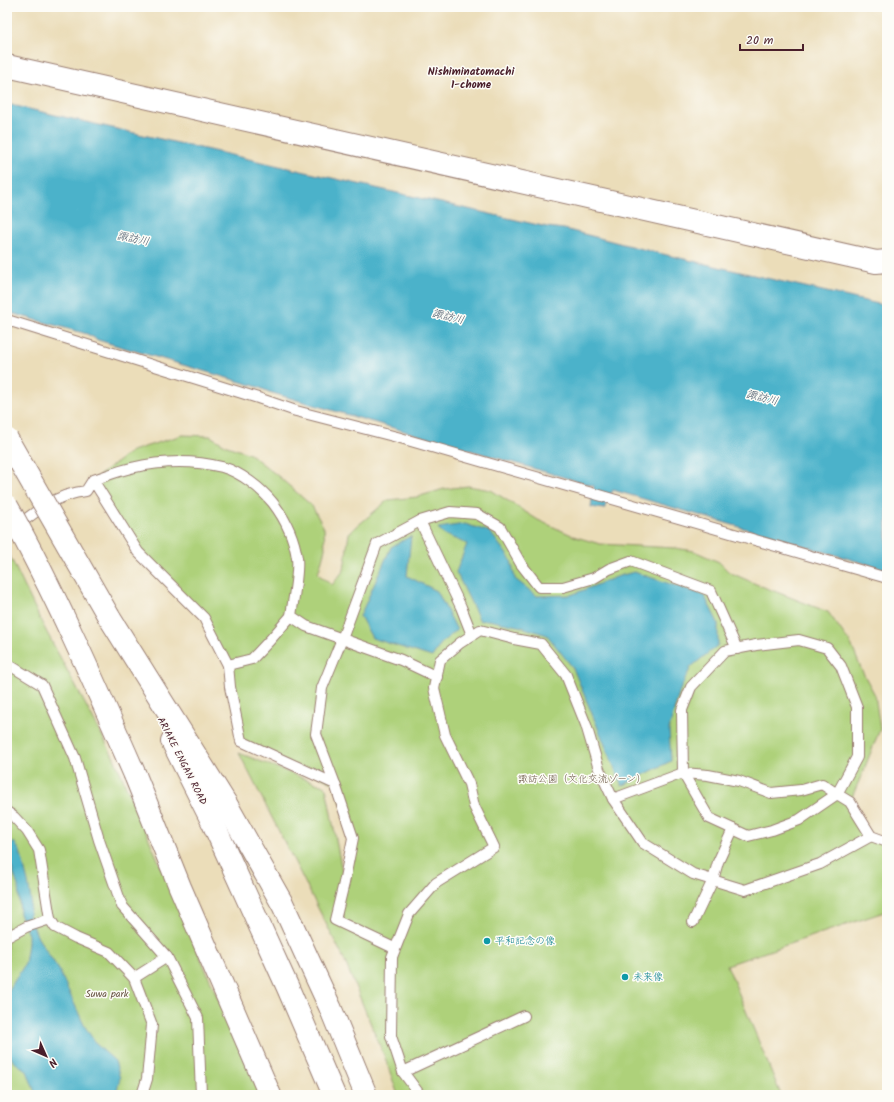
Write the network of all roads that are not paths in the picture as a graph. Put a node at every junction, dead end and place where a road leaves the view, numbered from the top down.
1 (7, 66) edge
2 (887, 261) edge
3 (7, 320) edge
4 (7, 439) edge
5 (94, 480) junction
6 (7, 506) edge
7 (420, 522) junction
8 (7, 534) edge
9 (887, 578) edge
10 (291, 616) junction
11 (109, 617) junction
12 (472, 635) junction
13 (342, 639) junction
14 (737, 649) junction
15 (228, 665) junction
16 (7, 666) edge
17 (436, 677) junction
18 (683, 773) junction
19 (335, 784) junction
20 (837, 794) junction
21 (613, 799) junction
22 (7, 812) edge
23 (733, 829) junction
24 (871, 836) junction
25 (887, 842) edge
26 (713, 880) junction
27 (50, 920) junction
28 (692, 922) dead end
29 (7, 937) edge
30 (394, 948) junction
31 (166, 957) junction
32 (134, 978) junction
33 (524, 1016) dead end
34 (403, 1072) junction
35 (142, 1095) edge
36 (201, 1095) edge
37 (270, 1095) edge
38 (334, 1095) edge
39 (366, 1095) edge
40 (420, 1095) edge

1 - 2 main road
3 - 9 lane
4 - 11 main road, ARIAKE ENGAN ROAD, bridge
5 - 8 lane
5 - 10 lane
5 - 15 lane
6 - 37 main road, bridge
7 - 12 lane
7 - 13 lane
7 - 14 lane
10 - 13 lane
10 - 15 lane
11 - 38 main road, ARIAKE ENGAN ROAD
11 - 39 main road
12 - 17 lane
12 - 21 lane
13 - 17 lane
13 - 19 lane
14 - 18 lane
14 - 20 lane
15 - 19 lane
16 - 31 lane
17 - 30 lane
18 - 20 lane
18 - 21 lane
18 - 23 lane
19 - 30 lane
20 - 23 lane
20 - 24 lane
21 - 26 lane
22 - 27 lane
23 - 26 lane
24 - 25 lane
24 - 26 lane
26 - 28 lane
27 - 29 lane
27 - 32 lane
30 - 34 lane
31 - 32 lane
31 - 36 lane
32 - 35 lane
33 - 34 lane
34 - 40 lane

